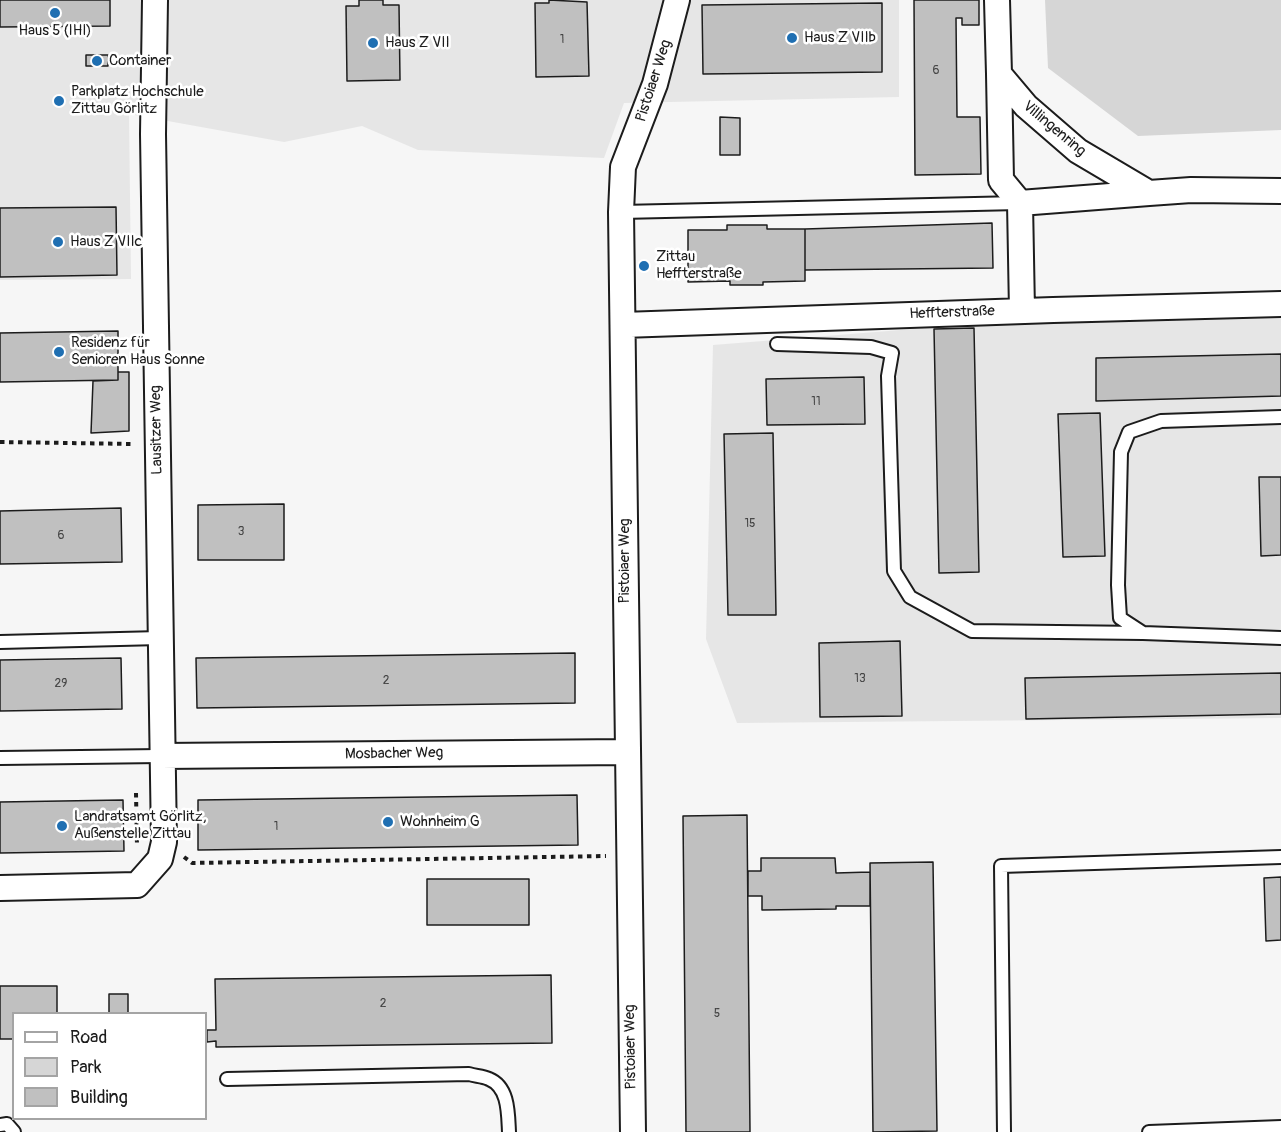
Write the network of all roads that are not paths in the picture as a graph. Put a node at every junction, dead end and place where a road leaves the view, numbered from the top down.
1 (155, 0) edge
2 (677, 0) edge
3 (997, 0) edge
4 (999, 74) junction
5 (1281, 191) edge
6 (1149, 193) junction
7 (1020, 203) junction
8 (621, 212) junction
9 (1281, 304) edge
10 (1022, 311) junction
11 (623, 325) junction
12 (777, 344) dead end
13 (1281, 417) edge
14 (1143, 633) junction
15 (160, 638) junction
16 (1281, 638) edge
17 (0, 642) edge
18 (627, 752) junction
19 (161, 756) junction
20 (0, 758) edge
21 (1281, 857) edge
22 (0, 888) edge
23 (226, 1079) dead end
24 (0, 1125) edge
25 (1281, 1127) edge
26 (14, 1132) edge
27 (509, 1132) edge
28 (633, 1132) edge
29 (1004, 1132) edge
30 (1149, 1132) edge

1 - 15 street, Lausitzer Weg
2 - 8 street, Pistoiaer Weg
3 - 4 street, Villingenring
4 - 6 street, Villingenring
4 - 7 street, Villingenring
5 - 6 street
6 - 7 street
7 - 8 lane
7 - 10 street
8 - 11 street, Pistoiaer Weg
9 - 10 street, Heffterstraße
10 - 11 street, Heffterstraße
11 - 18 street, Pistoiaer Weg
12 - 14 lane
13 - 14 lane
14 - 16 lane
15 - 17 lane
15 - 19 street, Lausitzer Weg
18 - 19 street, Mosbacher Weg
18 - 28 street, Pistoiaer Weg
19 - 20 lane
19 - 22 street, Lausitzer Weg
21 - 29 lane
23 - 27 lane
24 - 26 lane
25 - 30 lane

